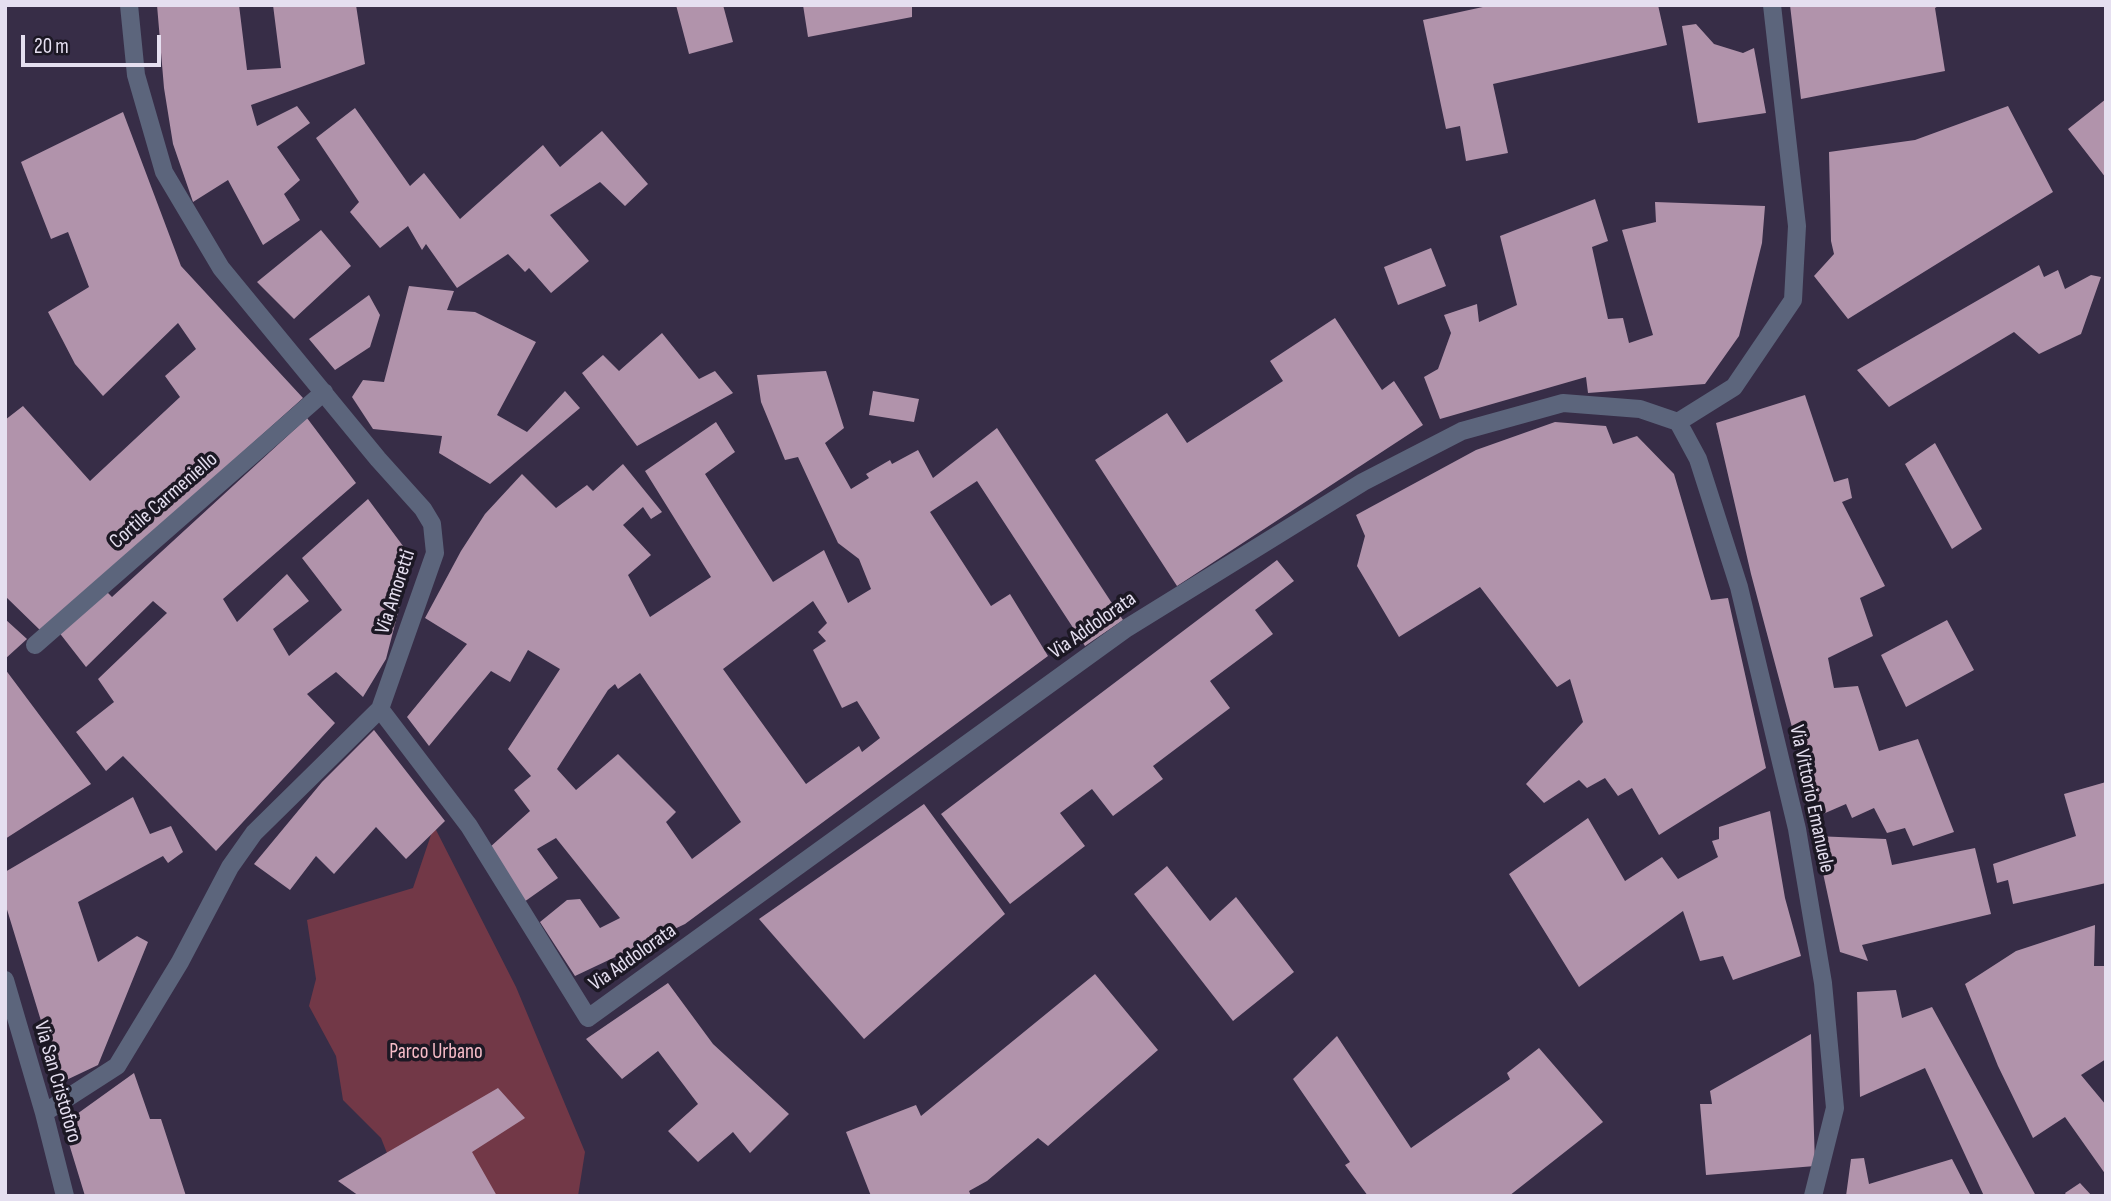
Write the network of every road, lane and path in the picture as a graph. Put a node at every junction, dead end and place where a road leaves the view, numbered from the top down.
1 (129, 5) edge
2 (1772, 5) edge
3 (324, 392) junction
4 (1678, 422) junction
5 (35, 645) dead end
6 (380, 709) junction
7 (5, 981) edge
8 (44, 1113) junction
9 (65, 1196) edge
10 (1813, 1196) edge

1 - 3 street, Via Amoretti
2 - 4 street
3 - 5 street, Cortile Carmeniello
3 - 6 street, Via Amoretti
4 - 6 street, Via Addolorata
4 - 10 street, Via Vittorio Emanuele
6 - 8 street, Via Amoretti
7 - 8 street, Via San Cristoforo
8 - 9 street, Via San Cristoforo

